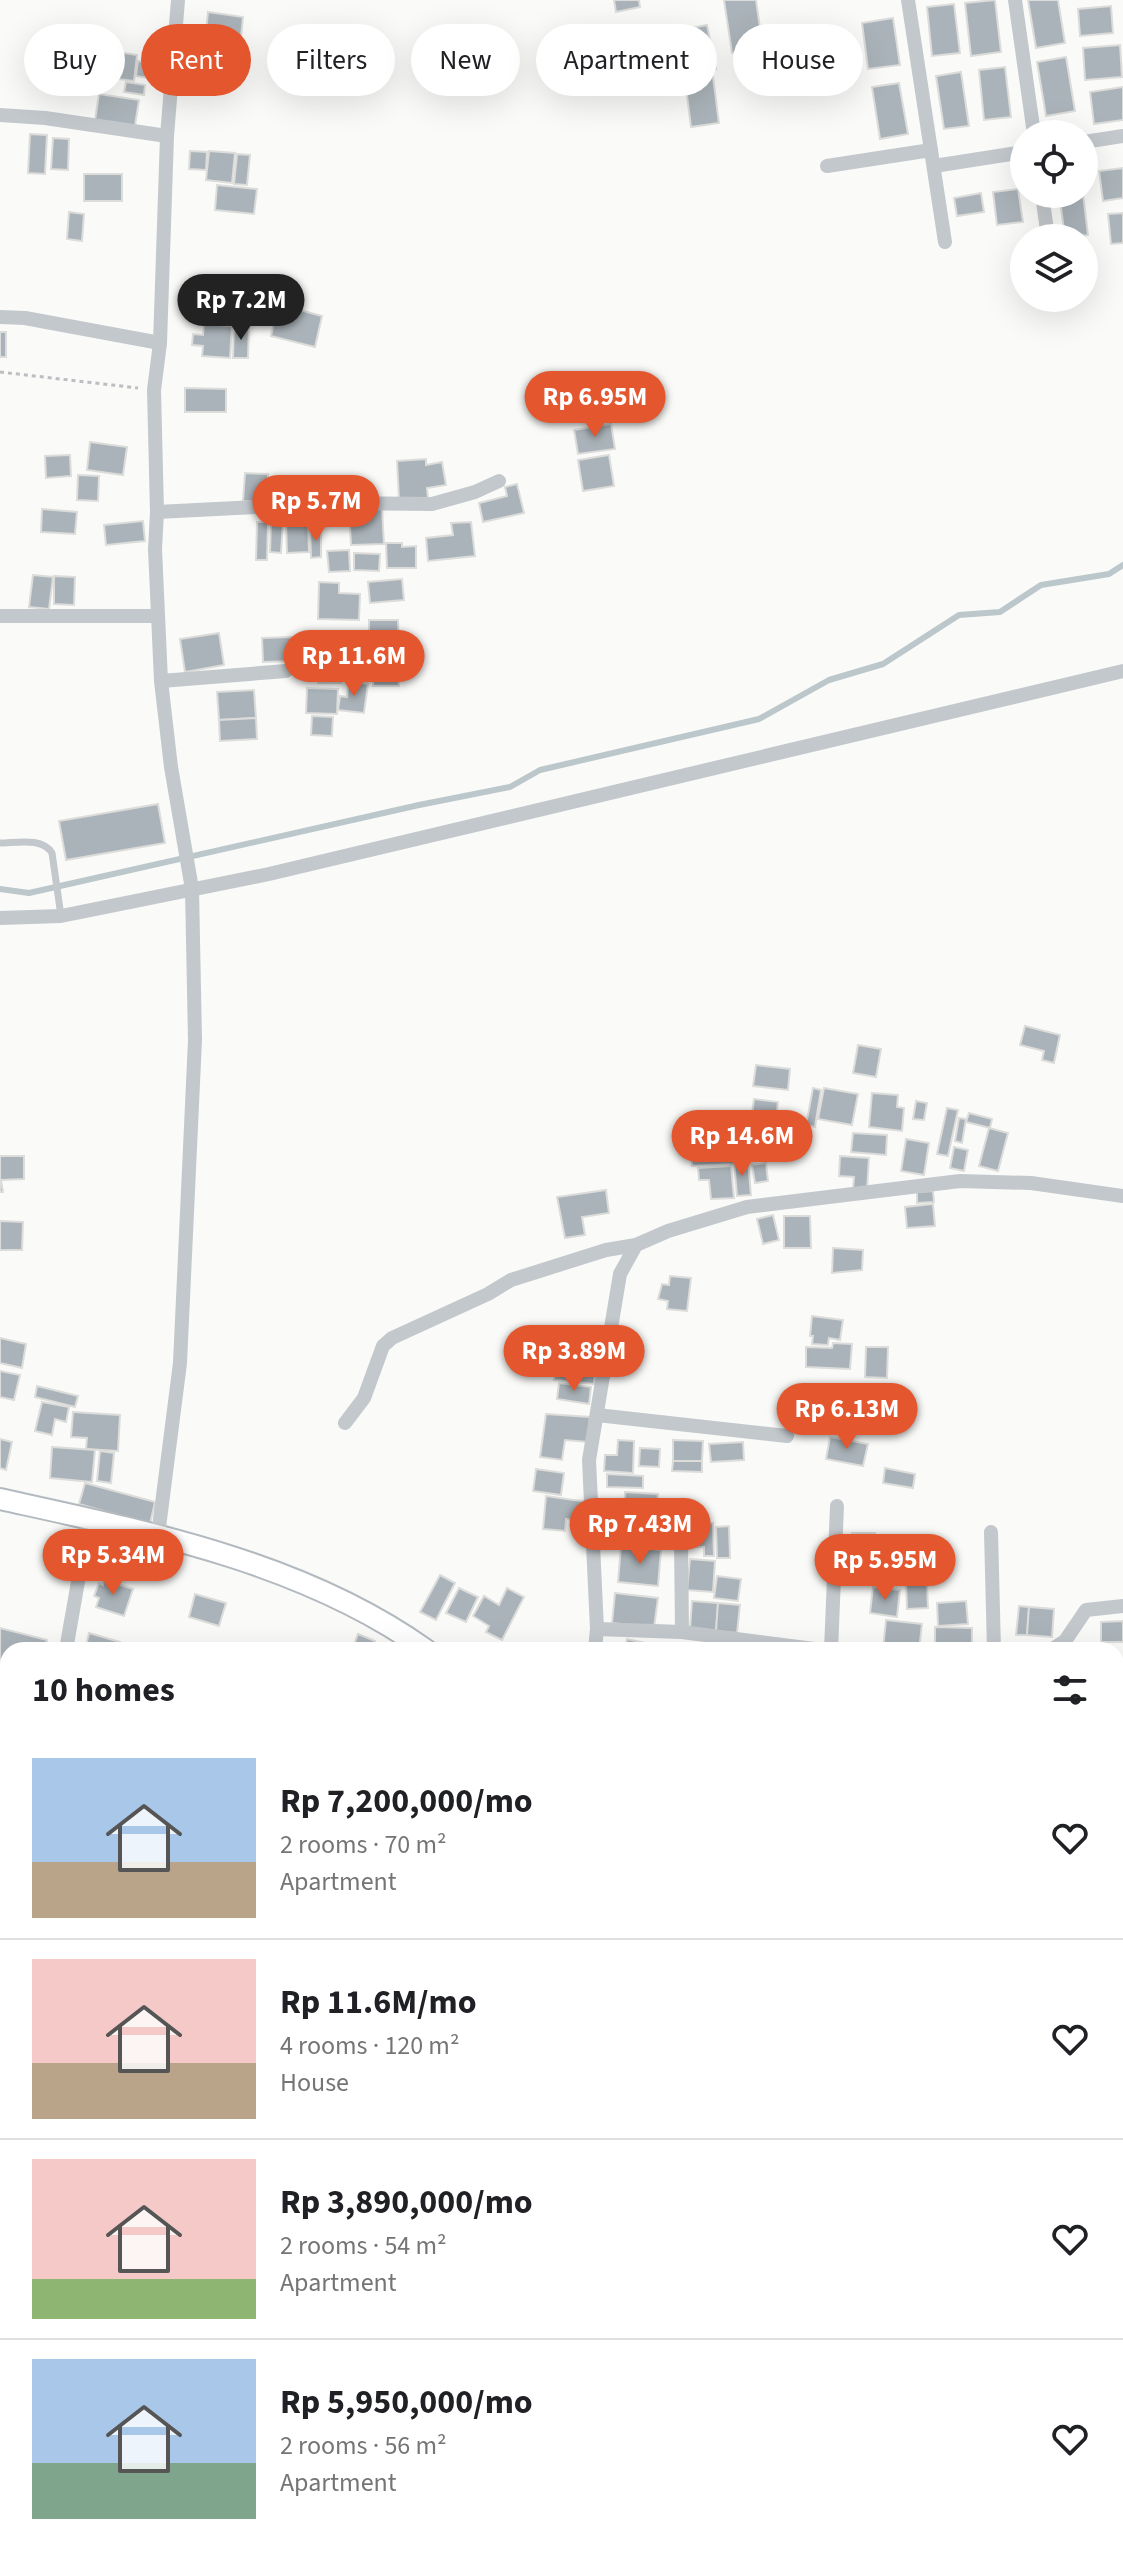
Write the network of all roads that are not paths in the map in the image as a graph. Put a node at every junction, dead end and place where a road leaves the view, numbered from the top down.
1 (178, 0) edge
2 (908, 0) edge
3 (1015, 0) edge
4 (0, 115) edge
5 (1032, 120) edge
6 (167, 136) junction
7 (1123, 136) edge
8 (1098, 140) edge
9 (931, 150) junction
10 (1010, 154) edge
11 (827, 166) dead end
12 (934, 166) junction
13 (945, 242) dead end
14 (0, 317) edge
15 (160, 343) junction
16 (499, 481) dead end
17 (157, 512) junction
18 (0, 616) edge
19 (157, 616) junction
20 (286, 671) dead end
21 (1123, 671) edge
22 (161, 681) junction
23 (0, 843) edge
24 (192, 889) junction
25 (60, 910) junction
26 (0, 918) edge
27 (1123, 1196) edge
28 (636, 1245) junction
29 (597, 1415) junction
30 (345, 1423) dead end
31 (787, 1436) dead end
32 (0, 1499) edge
33 (837, 1506) dead end
34 (89, 1519) junction
35 (594, 1521) junction
36 (991, 1532) dead end
37 (158, 1535) junction
38 (1123, 1606) edge
39 (597, 1629) junction
40 (682, 1632) junction
41 (67, 1642) edge
42 (414, 1642) edge
43 (596, 1642) edge
44 (760, 1642) edge
45 (831, 1642) edge
46 (994, 1642) edge
47 (1063, 1642) edge

1 - 6 street
2 - 9 street
3 - 5 street
4 - 6 street
6 - 15 street
7 - 8 street
9 - 11 street
9 - 12 street
10 - 12 street
12 - 13 street
14 - 15 street
15 - 17 street
16 - 17 street
17 - 19 street
18 - 19 street
19 - 22 street
20 - 22 street
21 - 24 street
22 - 24 street
23 - 25 lane
24 - 25 street
24 - 37 street
25 - 26 street
27 - 28 street
28 - 29 street
28 - 30 street
29 - 31 street
29 - 35 street
32 - 34 main road
33 - 45 street
34 - 37 main road
34 - 41 street
35 - 39 street
35 - 40 street
36 - 46 street
37 - 42 main road
38 - 47 street
39 - 40 street
39 - 43 street
40 - 44 street

